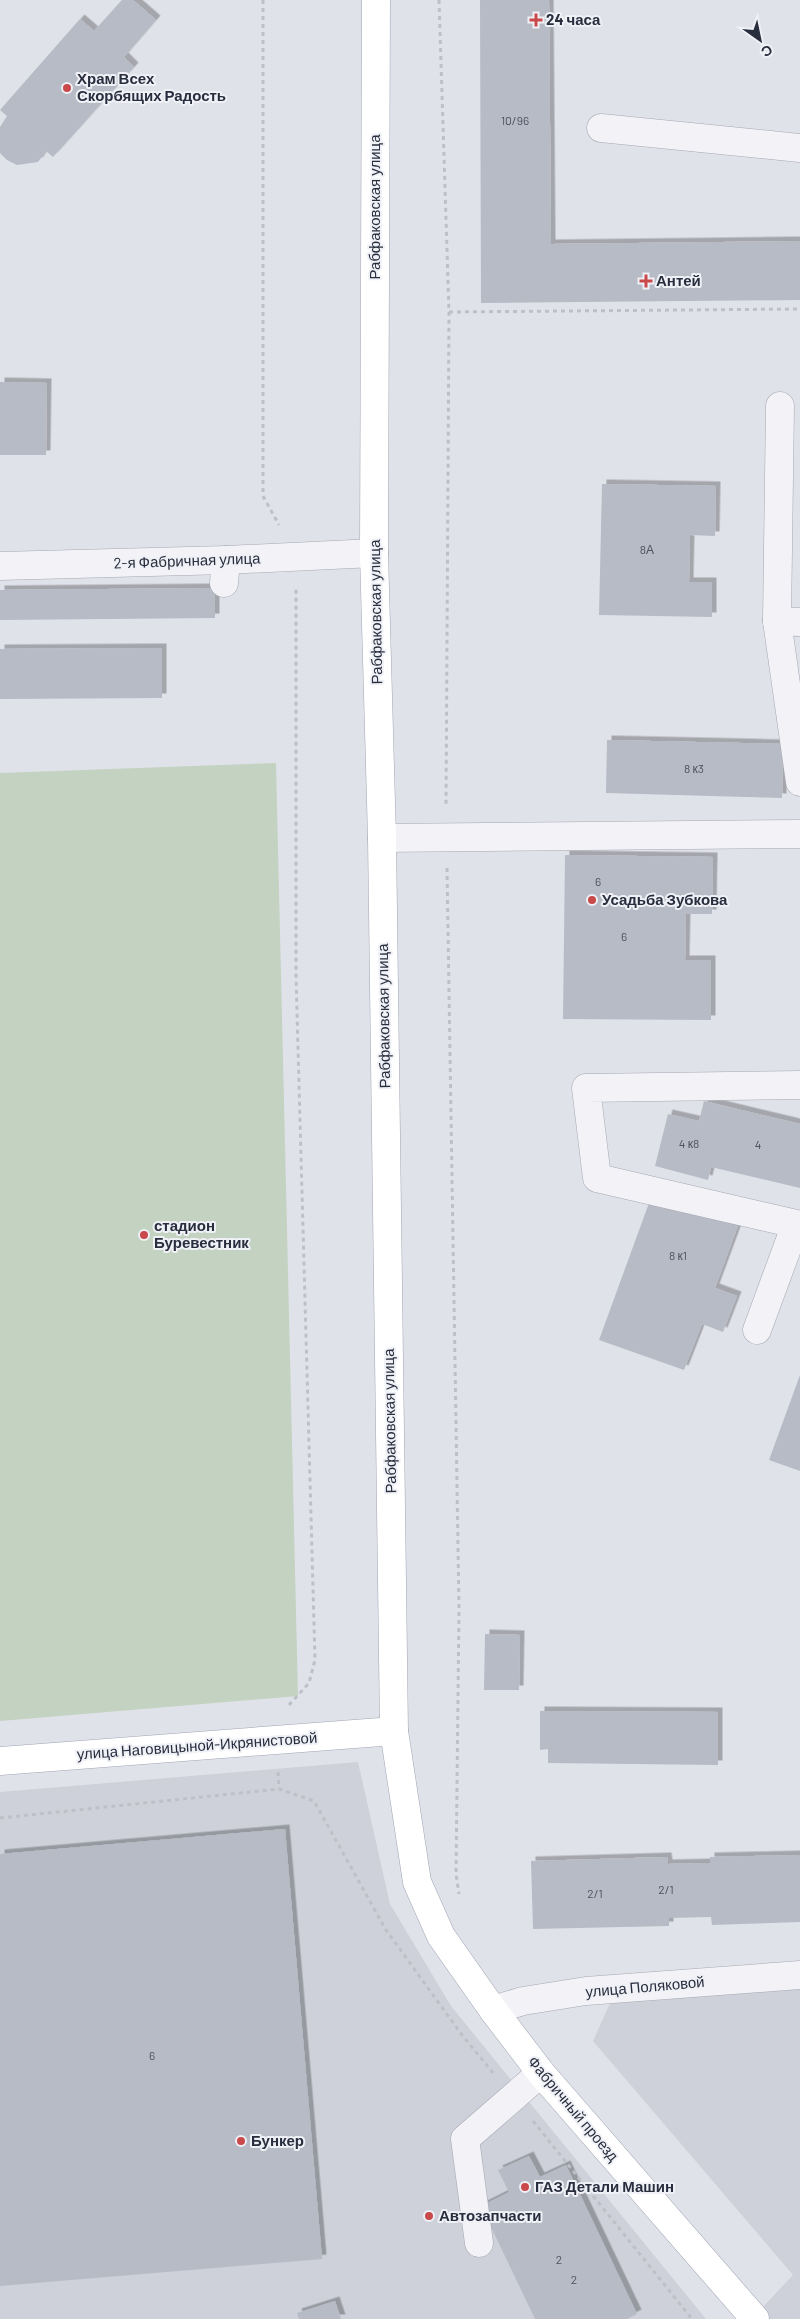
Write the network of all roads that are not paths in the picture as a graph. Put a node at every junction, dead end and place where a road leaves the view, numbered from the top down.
1 (376, 0) edge
2 (602, 128) dead end
3 (800, 148) edge
4 (780, 406) dead end
5 (374, 553) junction
6 (0, 566) edge
7 (788, 621) edge
8 (800, 782) edge
9 (800, 834) edge
10 (382, 838) junction
11 (800, 1085) edge
12 (757, 1330) dead end
13 (394, 1731) junction
14 (0, 1761) edge
15 (800, 1975) edge
16 (493, 2010) junction
17 (542, 2074) junction
18 (479, 2243) dead end
19 (755, 2319) edge

1 - 5 main road, Рабфаковская улица
2 - 3 street
4 - 7 street
5 - 6 street, 2-я Фабричная улица
5 - 10 main road, Рабфаковская улица
7 - 8 street
9 - 10 street
10 - 13 main road, Рабфаковская улица
11 - 12 street
13 - 14 main road, улица Наговицыной-Икрянистовой
13 - 16 main road, Рабфаковская улица
15 - 16 street, улица Поляковой
16 - 17 main road, Фабричный проезд
17 - 18 street
17 - 19 main road, Фабричный проезд

